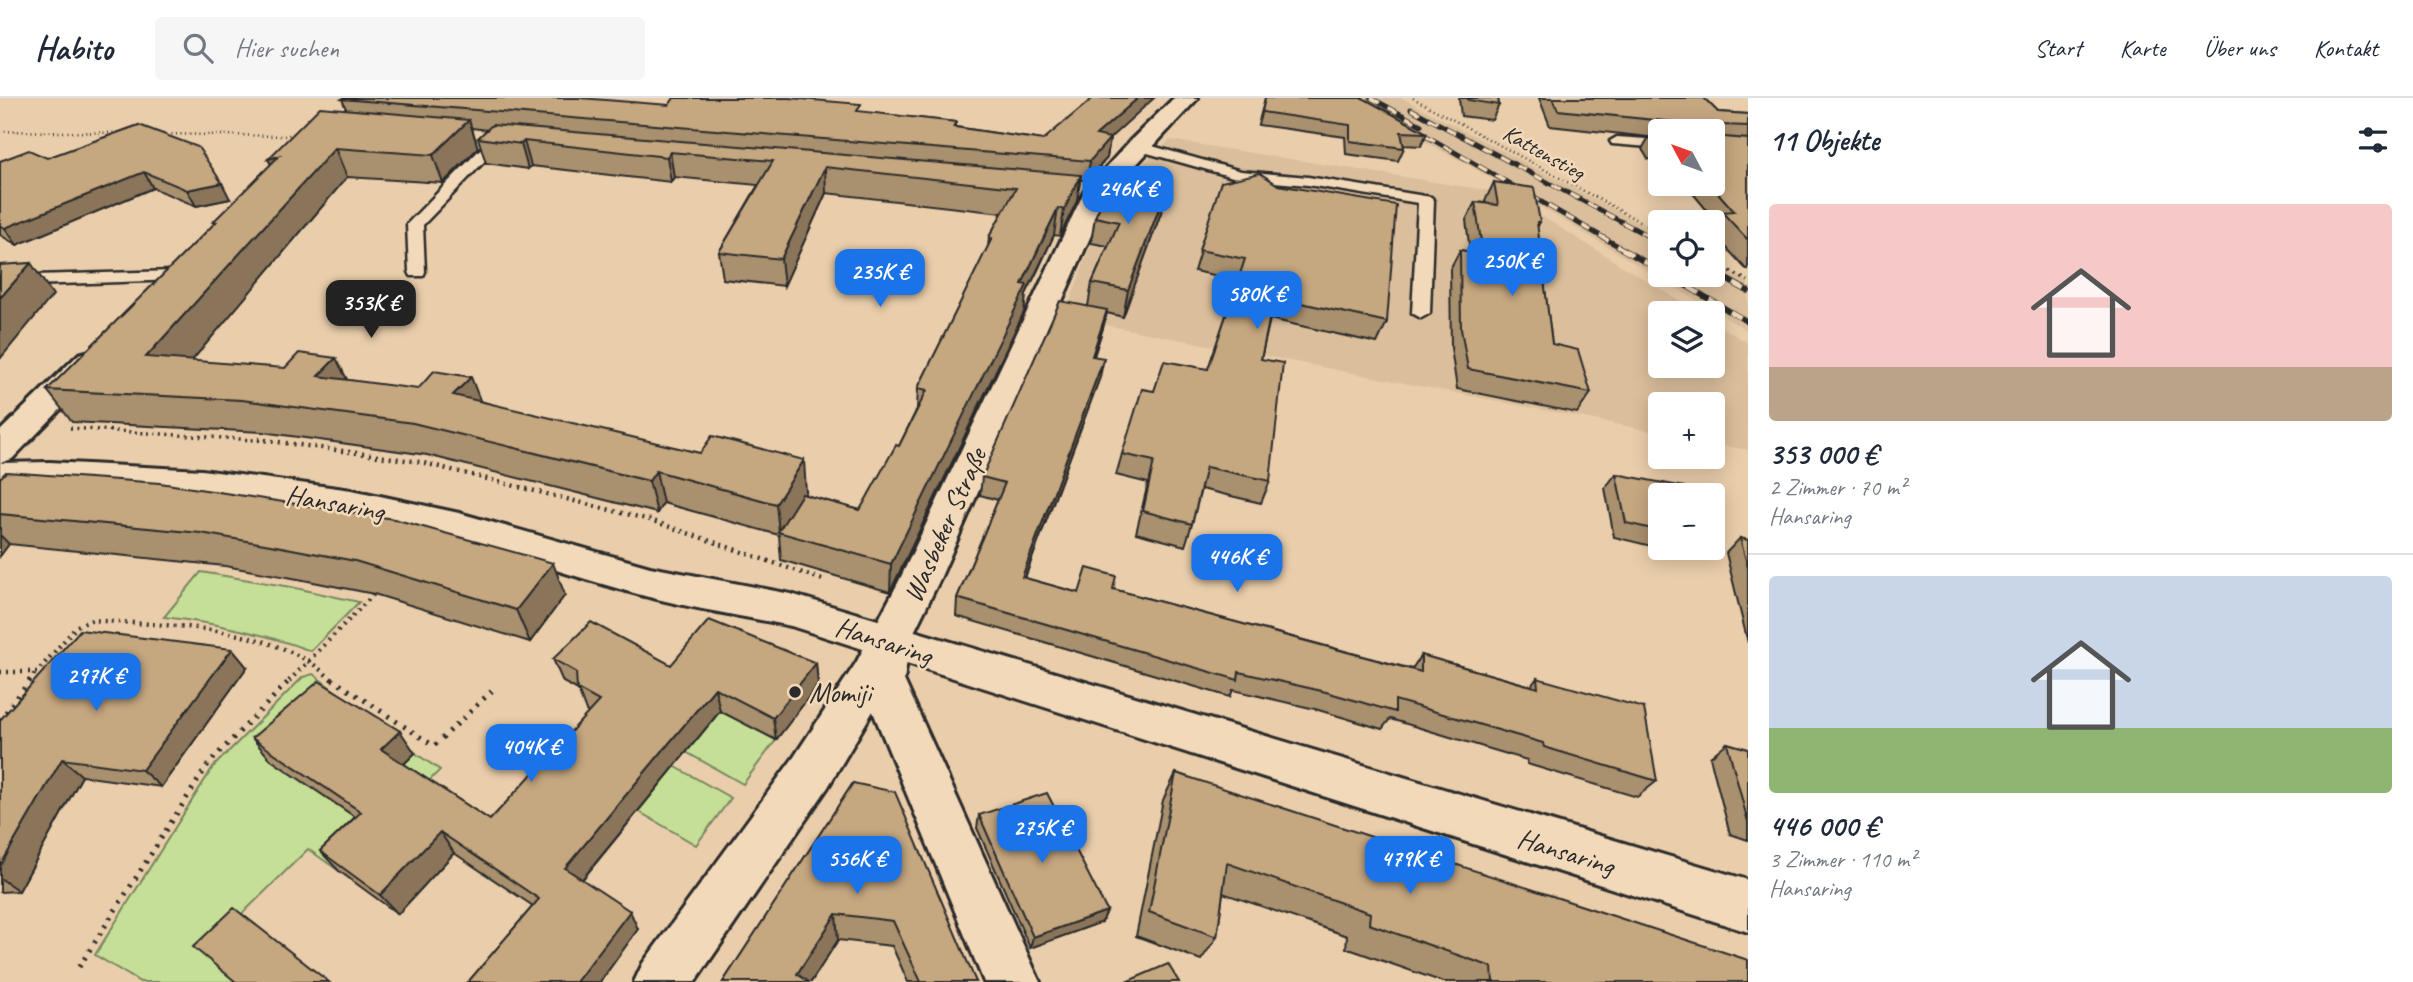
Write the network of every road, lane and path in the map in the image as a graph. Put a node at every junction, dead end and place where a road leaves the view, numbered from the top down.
1 (1187, 98) edge
2 (1413, 98) edge
3 (0, 131) edge
4 (299, 132) edge
5 (122, 133) edge
6 (150, 134) edge
7 (470, 138) edge
8 (497, 140) junction
9 (1618, 141) dead end
10 (524, 142) edge
11 (1648, 143) edge
12 (1138, 146) junction
13 (1648, 226) edge
14 (183, 267) joint
15 (1725, 269) edge
16 (417, 272) dead end
17 (0, 281) edge
18 (1748, 281) edge
19 (145, 305) edge
20 (1421, 313) dead end
21 (106, 344) edge
22 (9, 441) edge
23 (0, 475) edge
24 (830, 583) dead end
25 (374, 594) edge
26 (889, 641) junction
27 (308, 661) junction
28 (0, 672) edge
29 (37, 672) junction
30 (496, 687) dead end
31 (0, 719) edge
32 (1748, 906) edge
33 (79, 967) dead end
34 (662, 982) edge
35 (1012, 982) edge

1 - 12 street, Wasbeker Straße
2 - 13 path, Kattenstieg
3 - 5 path
4 - 6 path
7 - 8 street
8 - 10 street
8 - 16 lane
9 - 11 lane
12 - 20 lane
12 - 26 street, Wasbeker Straße
14 - 17 lane
14 - 19 street
15 - 18 path
21 - 22 street
22 - 24 path
23 - 26 street, Hansaring
25 - 27 path
26 - 32 street, Hansaring
26 - 34 street, Wasbeker Straße
26 - 35 street
27 - 29 path
27 - 30 path
27 - 33 path
28 - 29 path
29 - 31 path

